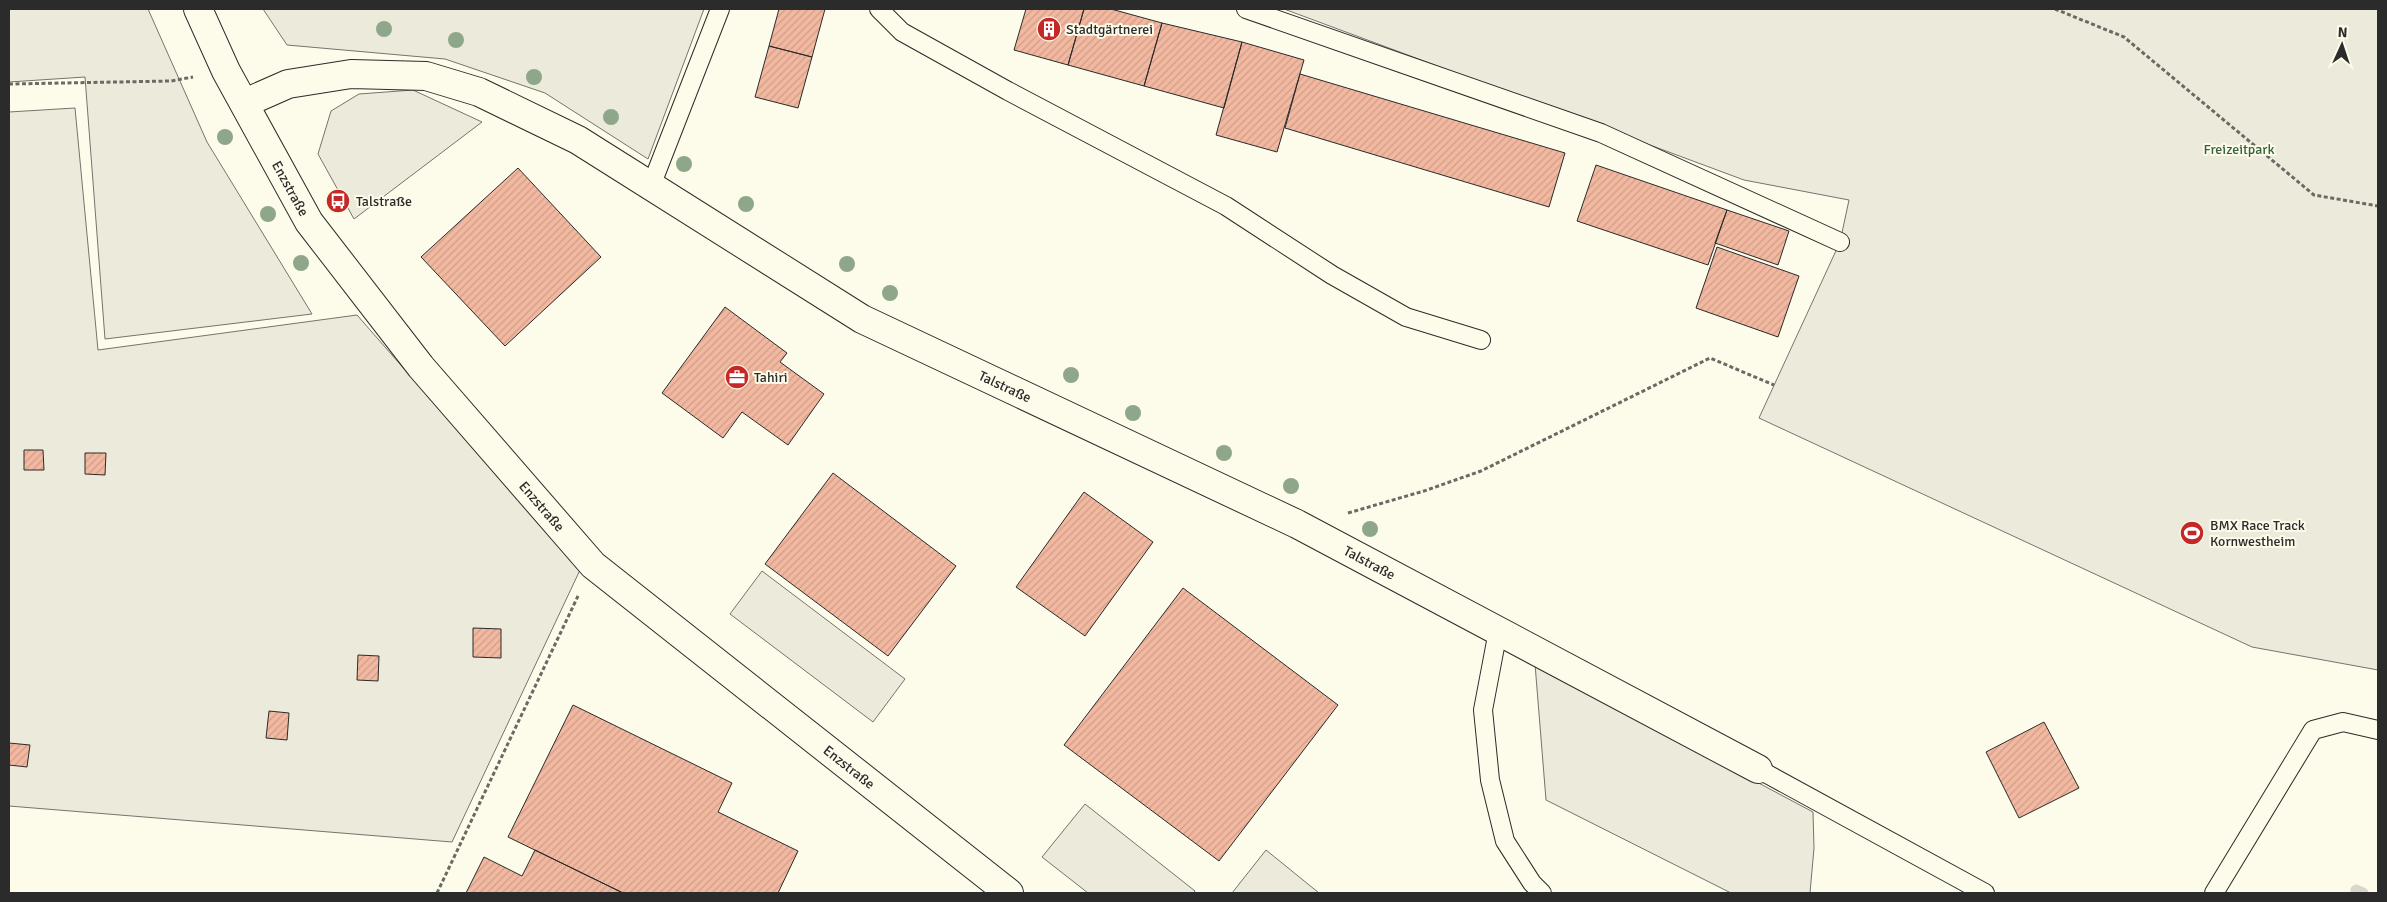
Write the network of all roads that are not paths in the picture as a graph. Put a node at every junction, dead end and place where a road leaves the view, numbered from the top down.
1 (198, 9) edge
2 (720, 9) edge
3 (879, 9) edge
4 (1246, 9) edge
5 (244, 102) junction
6 (651, 186) junction
7 (1840, 242) dead end
8 (1481, 340) dead end
9 (1498, 631) junction
10 (2378, 730) edge
11 (1758, 769) joint
12 (1009, 893) edge
13 (1542, 893) edge
14 (1985, 893) edge
15 (2214, 893) edge

1 - 5 street, Enzstraße
2 - 6 lane
3 - 8 lane
4 - 7 lane
5 - 6 street, Talstraße
5 - 12 street, Enzstraße
6 - 9 street, Talstraße
9 - 11 street, Talstraße
9 - 13 lane
10 - 15 lane
11 - 14 lane

